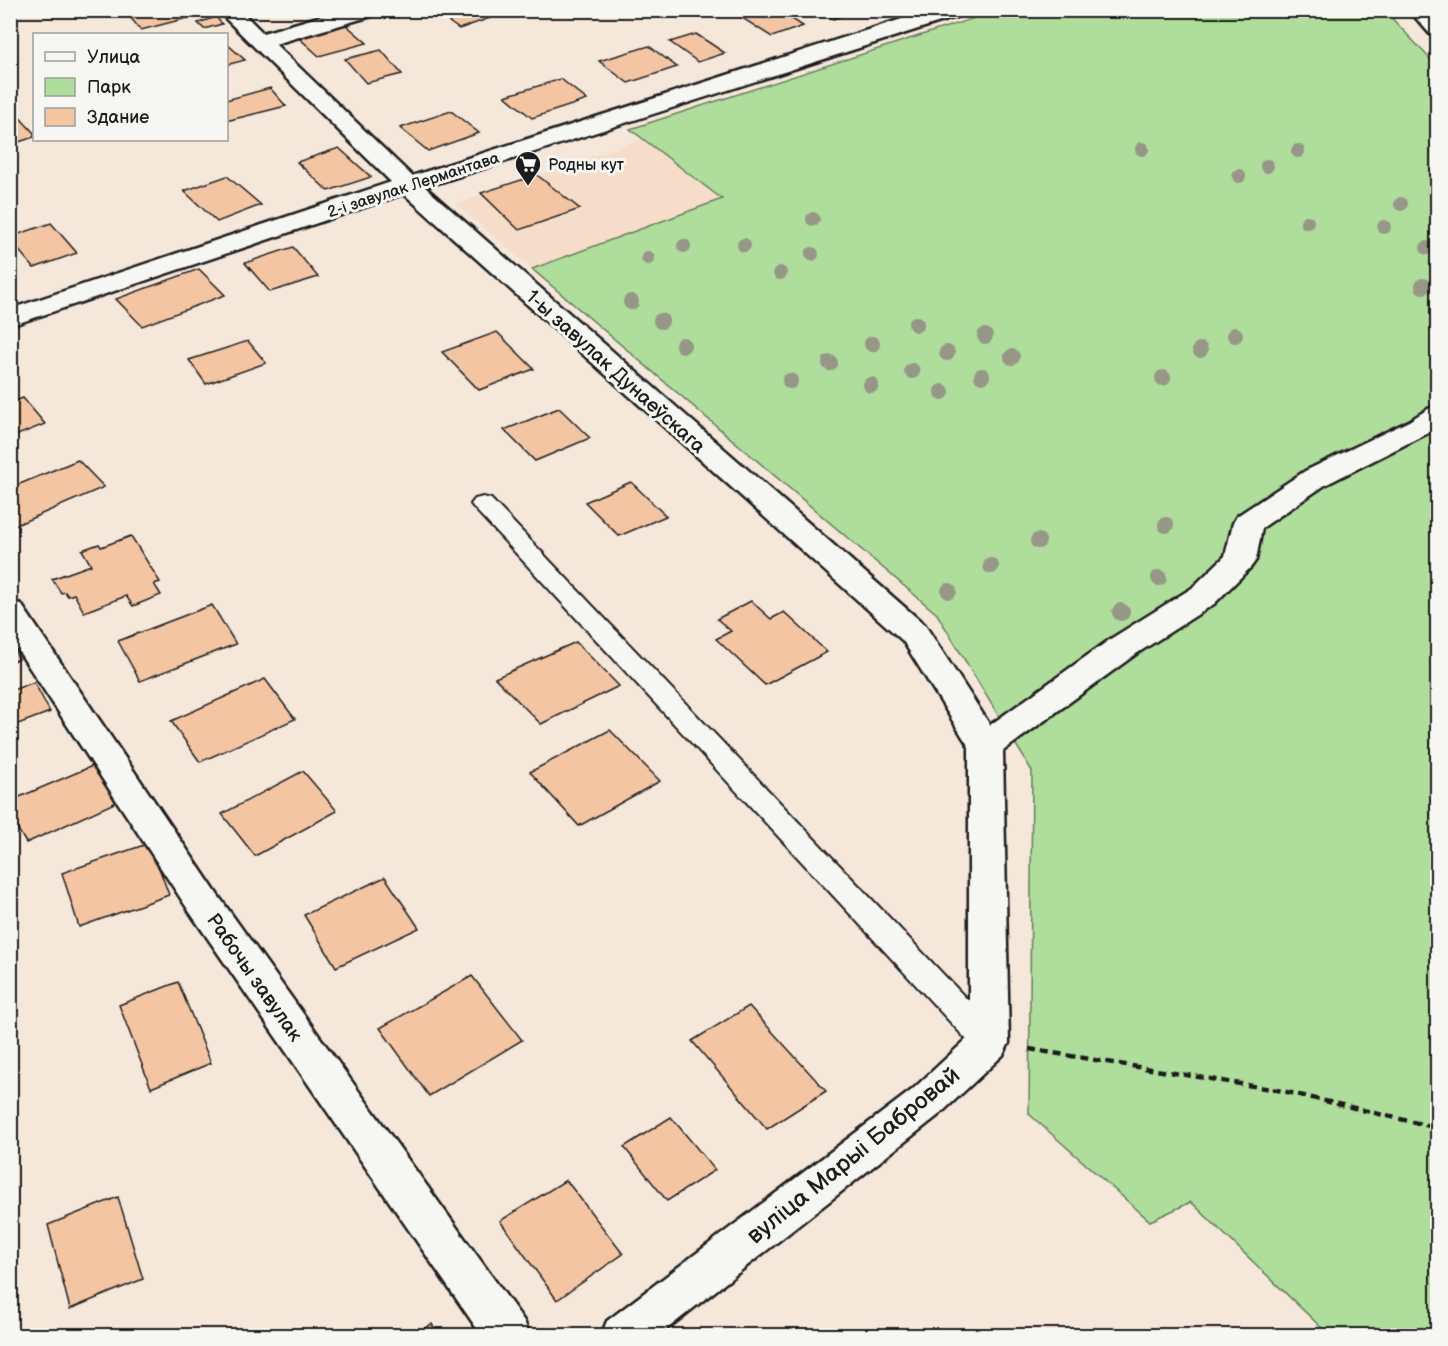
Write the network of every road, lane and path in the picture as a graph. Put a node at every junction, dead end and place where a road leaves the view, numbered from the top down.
1 (227, 10) edge
2 (368, 10) edge
3 (954, 10) edge
4 (1419, 10) edge
5 (1437, 29) edge
6 (260, 41) junction
7 (408, 185) junction
8 (10, 318) edge
9 (1437, 415) edge
10 (483, 504) dead end
11 (10, 612) edge
12 (986, 746) junction
13 (989, 1043) junction
14 (1437, 1128) edge
15 (508, 1335) edge
16 (623, 1335) edge

1 - 6 street, 1-ы завулак Дунаеўскага
2 - 6 street
3 - 7 street, 2-і завулак Лермантава
4 - 5 street
6 - 7 street, 1-ы завулак Дунаеўскага
7 - 8 street, 2-і завулак Лермантава
7 - 12 street, 1-ы завулак Дунаеўскага
9 - 12 street
10 - 13 lane
11 - 15 street, Рабочы завулак
12 - 13 street
13 - 14 path
13 - 16 street, вуліца Марыі Бабровай

